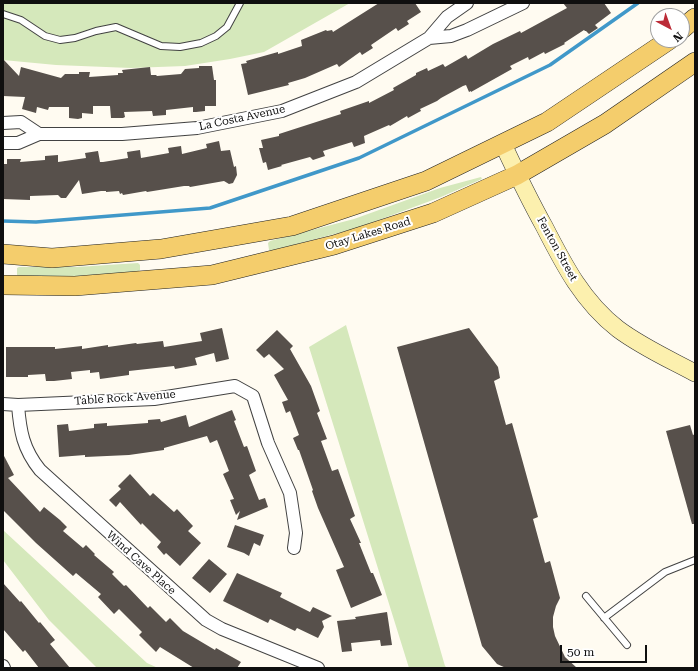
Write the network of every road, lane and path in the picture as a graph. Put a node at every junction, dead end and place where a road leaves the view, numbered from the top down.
1 (240, 3) edge
2 (466, 3) edge
3 (523, 3) edge
4 (3, 14) edge
5 (429, 38) junction
6 (656, 48) edge
7 (695, 62) edge
8 (3, 123) edge
9 (39, 134) junction
10 (3, 143) edge
11 (503, 144) junction
12 (518, 175) junction
13 (3, 254) edge
14 (3, 285) edge
15 (695, 373) edge
16 (3, 404) edge
17 (18, 405) junction
18 (294, 548) dead end
19 (695, 560) edge
20 (586, 596) dead end
21 (604, 618) junction
22 (627, 645) dead end
23 (318, 668) edge

1 - 4 lane
2 - 5 street, La Costa Avenue
3 - 5 street, La Costa Avenue
5 - 9 street, La Costa Avenue
6 - 11 main road
7 - 12 main road, Otay Lakes Road
8 - 9 street
9 - 10 street, La Costa Avenue
11 - 12 street, Fenton Street
11 - 13 main road
12 - 14 main road, Otay Lakes Road
12 - 15 street, Fenton Street
16 - 17 street, Table Rock Avenue
17 - 18 street, Table Rock Avenue
17 - 23 street, Wind Cave Place
19 - 21 lane
20 - 21 lane
21 - 22 lane

